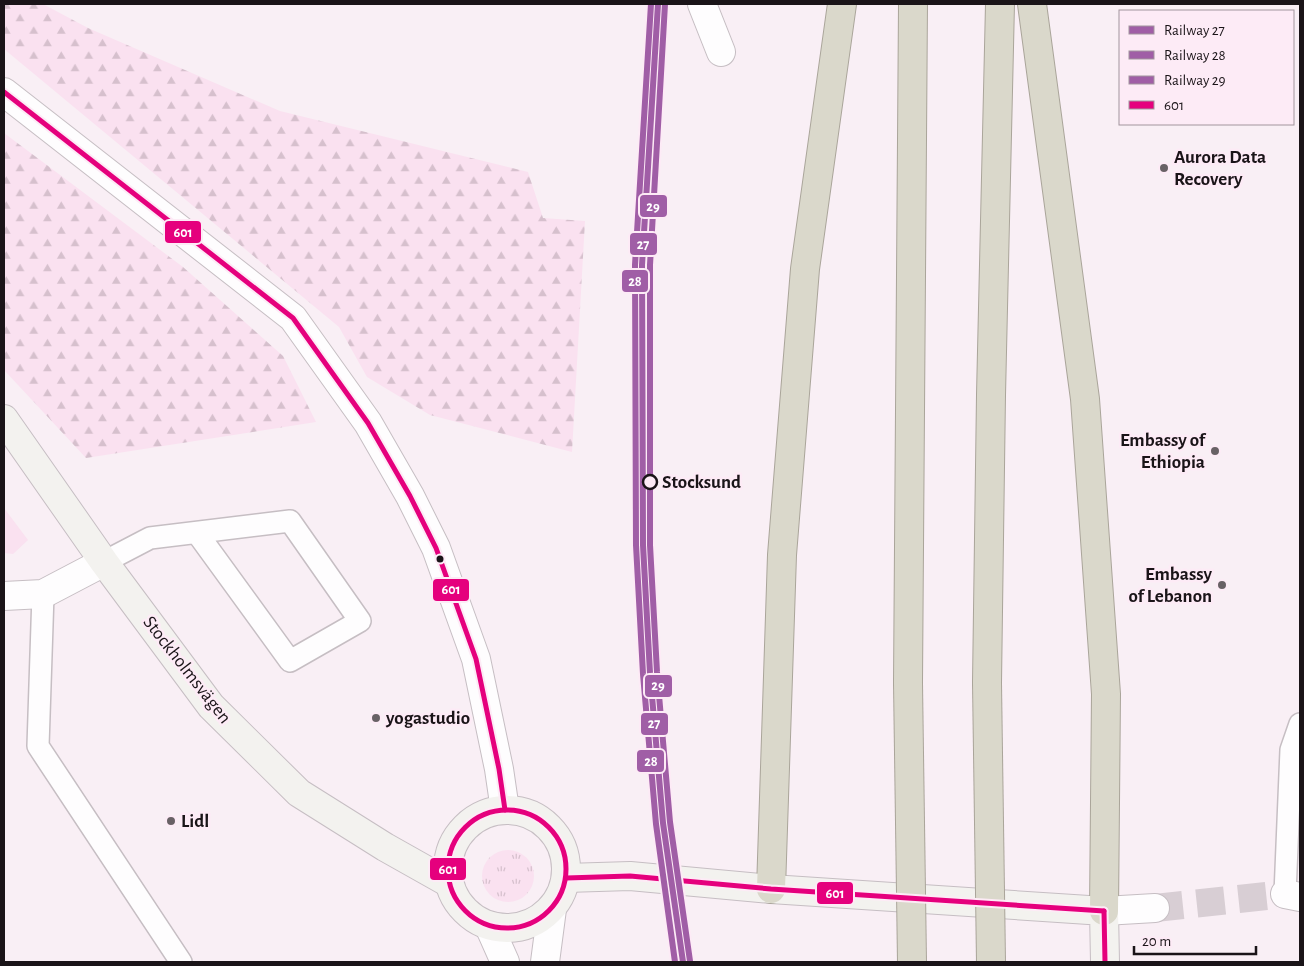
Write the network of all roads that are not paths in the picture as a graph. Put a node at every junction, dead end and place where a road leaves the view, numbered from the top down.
1 (702, 4) edge
2 (842, 4) edge
3 (913, 4) edge
4 (1000, 4) edge
5 (1032, 4) edge
6 (720, 52) dead end
7 (4, 92) edge
8 (4, 419) edge
9 (197, 533) junction
10 (104, 562) junction
11 (43, 594) junction
12 (4, 596) edge
13 (1300, 724) edge
14 (505, 810) junction
15 (566, 878) junction
16 (449, 883) junction
17 (771, 889) junction
18 (1292, 896) edge
19 (1154, 908) tunnel mouth
20 (552, 909) junction
21 (1104, 911) junction
22 (489, 926) junction
23 (181, 962) edge
24 (505, 962) edge
25 (545, 962) edge
26 (912, 962) edge
27 (991, 962) edge
28 (1105, 962) edge

1 - 6 street
2 - 17 highway
3 - 26 highway, bridge
4 - 27 highway, bridge
5 - 21 highway
7 - 14 street
8 - 10 street, Stockholmsvägen
9 - 9 lane
9 - 10 lane
10 - 11 street
10 - 16 street, Stockholmsvägen
11 - 12 street
11 - 23 lane
13 - 18 lane
14 - 15 street
14 - 16 street
15 - 17 street
15 - 20 street
16 - 22 street
17 - 21 street
19 - 21 street
20 - 22 street
20 - 25 street
21 - 28 street
22 - 24 street

